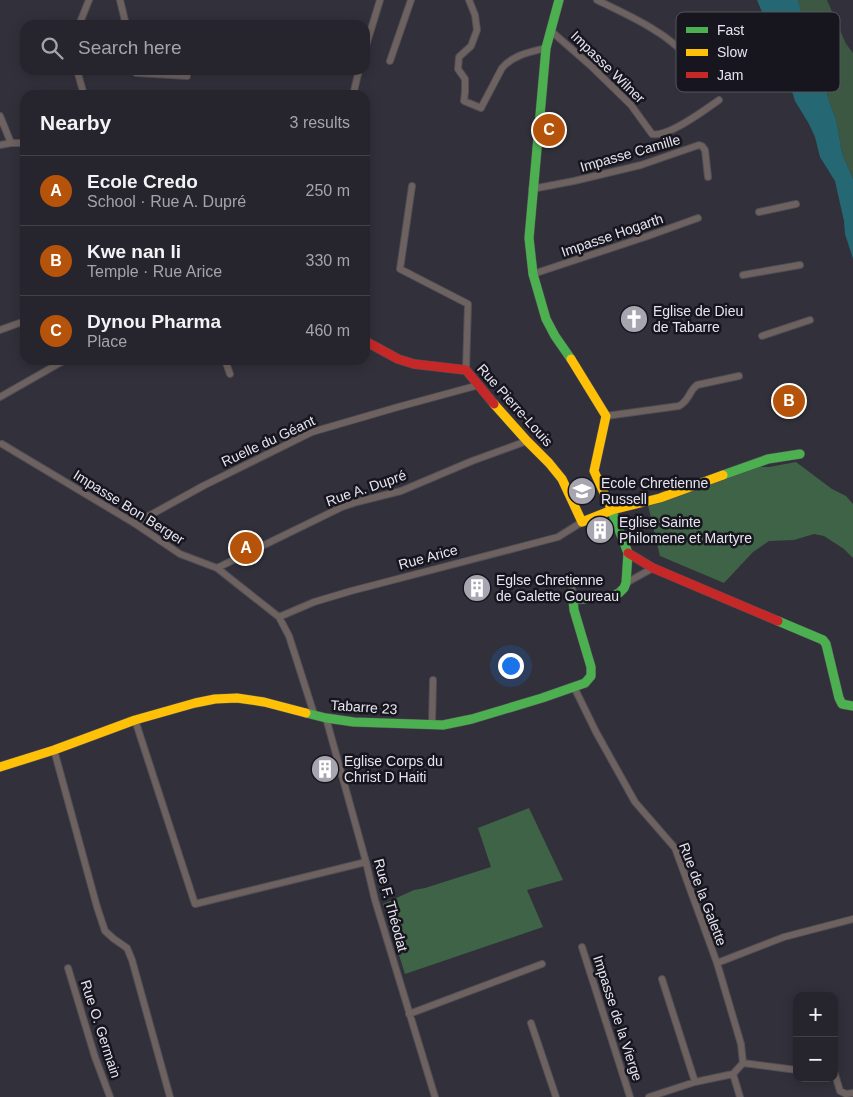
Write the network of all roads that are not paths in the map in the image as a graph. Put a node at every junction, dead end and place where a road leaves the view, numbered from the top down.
1 (88, 0) edge
2 (120, 0) edge
3 (380, 0) edge
4 (411, 0) edge
5 (469, 0) edge
6 (559, 0) edge
7 (597, 0) edge
8 (82, 20) edge
9 (125, 20) edge
10 (551, 31) junction
11 (370, 33) edge
12 (676, 45) edge
13 (546, 48) junction
14 (390, 61) dead end
15 (78, 75) edge
16 (161, 75) edge
17 (358, 75) edge
18 (186, 76) dead end
19 (83, 90) edge
20 (354, 90) edge
21 (719, 100) dead end
22 (0, 116) edge
23 (12, 143) junction
24 (20, 143) edge
25 (0, 145) edge
26 (708, 176) dead end
27 (412, 186) dead end
28 (532, 189) junction
29 (796, 204) dead end
30 (759, 212) dead end
31 (698, 218) dead end
32 (800, 265) dead end
33 (533, 274) junction
34 (743, 275) dead end
35 (810, 320) dead end
36 (20, 322) edge
37 (0, 330) edge
38 (762, 336) dead end
39 (370, 344) edge
40 (56, 365) edge
41 (227, 365) edge
42 (466, 370) junction
43 (230, 374) dead end
44 (740, 376) dead end
45 (479, 385) junction
46 (0, 397) edge
47 (606, 416) junction
48 (527, 441) junction
49 (2, 444) dead end
50 (800, 454) dead end
51 (612, 510) junction
52 (582, 522) junction
53 (134, 523) junction
54 (628, 553) junction
55 (217, 568) junction
56 (654, 568) junction
57 (626, 583) junction
58 (572, 586) dead end
59 (573, 600) junction
60 (279, 617) junction
61 (433, 680) dead end
62 (574, 687) junction
63 (853, 706) edge
64 (314, 714) junction
65 (326, 718) junction
66 (136, 720) junction
67 (432, 724) junction
68 (54, 750) junction
69 (0, 767) edge
70 (366, 862) junction
71 (853, 918) edge
72 (582, 947) dead end
73 (717, 963) junction
74 (542, 964) dead end
75 (68, 968) dead end
76 (662, 979) dead end
77 (409, 1014) junction
78 (531, 1023) dead end
79 (743, 1063) junction
80 (793, 1069) edge
81 (733, 1074) junction
82 (695, 1082) junction
83 (837, 1082) edge
84 (853, 1093) edge
85 (110, 1097) edge
86 (170, 1097) edge
87 (436, 1097) edge
88 (556, 1097) edge
89 (630, 1097) edge
90 (649, 1097) edge
91 (740, 1097) edge

1 - 8 street
2 - 9 street
3 - 11 street
4 - 14 street
5 - 13 street
6 - 10 street
7 - 12 street
10 - 13 street
10 - 21 street, Impasse Wilner
13 - 28 street
15 - 19 street
16 - 18 street
17 - 20 street
22 - 23 street
23 - 24 street
23 - 25 street
26 - 28 street, Impasse Camille
27 - 42 street
28 - 33 street
29 - 30 street
31 - 33 street, Impasse Hogarth
32 - 34 street
33 - 47 street
35 - 38 street
36 - 37 street
39 - 42 street, Rue Pierre-Louis
40 - 46 street
41 - 43 street
42 - 45 street, Rue Pierre-Louis
44 - 47 street
45 - 48 street, Rue Pierre-Louis
45 - 53 street, Ruelle du Géant
47 - 51 street
48 - 52 street, Rue Pierre-Louis
48 - 55 street, Rue A. Dupré
49 - 53 street, Impasse Bon Berger
50 - 51 street
51 - 52 street
51 - 54 street
52 - 60 street, Rue Arice
53 - 55 street, Impasse Bon Berger
54 - 56 street
54 - 57 street
55 - 60 street, Impasse Bon Berger
56 - 57 street
56 - 63 street
57 - 59 street
58 - 59 street
59 - 62 street, Tabarre 23
60 - 64 street, Impasse Bon Berger
61 - 67 street
62 - 67 street, Tabarre 23
62 - 73 street, Rue de la Galette
64 - 65 street, Tabarre 23
64 - 66 street, Tabarre 23
65 - 67 street, Tabarre 23
65 - 70 street, Rue F. Théodat
66 - 68 street, Tabarre 23
66 - 70 street
68 - 69 street, Tabarre 23
68 - 86 street
70 - 77 street, Rue F. Théodat
71 - 73 street, Rue de la Galette
72 - 89 street, Impasse de la Vierge
73 - 79 street
74 - 77 street
75 - 85 street, Rue O. Germain
76 - 82 street
77 - 87 street, Rue F. Théodat
78 - 88 street
79 - 80 street
79 - 81 street
81 - 82 street
81 - 91 street
82 - 90 street
83 - 84 street

